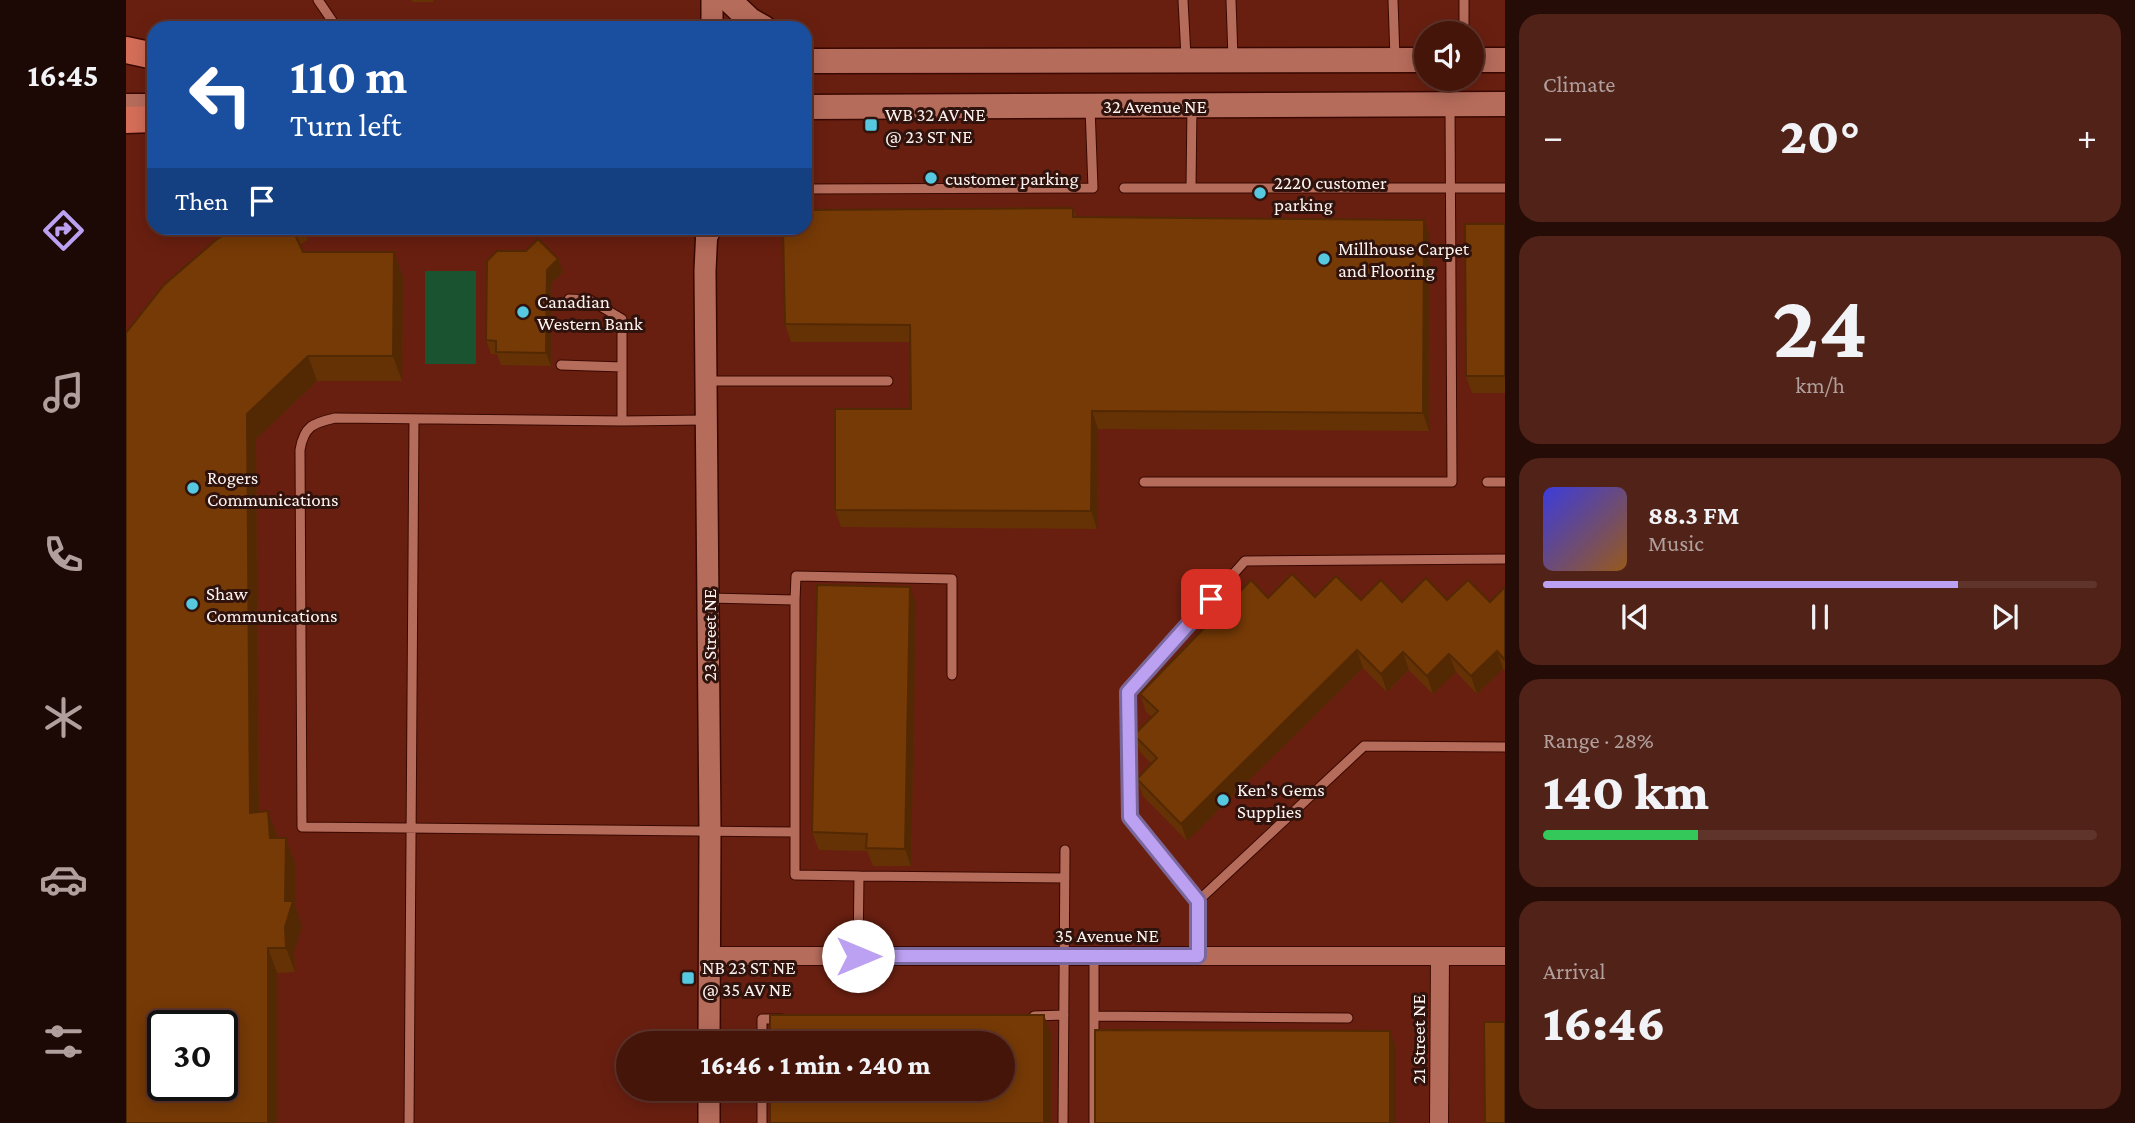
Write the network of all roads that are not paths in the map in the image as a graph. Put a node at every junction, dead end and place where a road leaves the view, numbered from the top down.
1 (318, 0) edge
2 (712, 0) edge
3 (729, 0) edge
4 (1183, 0) edge
5 (1231, 0) edge
6 (1393, 0) edge
7 (1464, 0) edge
8 (332, 21) edge
9 (712, 21) edge
10 (752, 21) edge
11 (1464, 21) edge
12 (812, 47) edge
13 (126, 50) edge
14 (147, 56) edge
15 (147, 59) edge
16 (1186, 59) junction
17 (1233, 60) junction
18 (1395, 60) junction
19 (1414, 60) edge
20 (1484, 60) edge
21 (1505, 60) edge
22 (126, 61) edge
23 (812, 61) edge
24 (855, 61) junction
25 (1450, 104) junction
26 (1505, 104) edge
27 (126, 106) edge
28 (147, 106) edge
29 (1090, 106) junction
30 (1192, 106) junction
31 (812, 107) edge
32 (147, 119) edge
33 (126, 120) edge
34 (1124, 188) dead end
35 (1191, 188) junction
36 (1450, 188) junction
37 (1505, 188) edge
38 (812, 189) edge
39 (706, 235) edge
40 (569, 299) dead end
41 (561, 366) dead end
42 (622, 367) junction
43 (706, 381) junction
44 (888, 381) dead end
45 (414, 419) junction
46 (707, 419) junction
47 (622, 421) junction
48 (1144, 482) dead end
49 (1487, 482) dead end
50 (1505, 482) edge
51 (1505, 559) edge
52 (708, 598) junction
53 (794, 600) junction
54 (952, 675) dead end
55 (1505, 747) edge
56 (412, 828) junction
57 (710, 831) junction
58 (795, 832) junction
59 (1065, 849) dead end
60 (859, 876) junction
61 (1065, 878) junction
62 (1198, 901) junction
63 (710, 956) junction
64 (858, 956) junction
65 (1064, 956) junction
66 (1094, 956) junction
67 (1198, 956) junction
68 (1440, 956) junction
69 (1505, 956) edge
70 (1064, 1015) junction
71 (1023, 1016) edge
72 (1094, 1016) junction
73 (1348, 1018) dead end
74 (789, 1019) edge
75 (709, 1031) edge
76 (762, 1031) edge
77 (709, 1101) edge
78 (762, 1101) edge
79 (409, 1123) edge
80 (709, 1123) edge
81 (762, 1123) edge
82 (1063, 1123) edge
83 (1094, 1123) edge
84 (1439, 1123) edge

1 - 8 lane
2 - 9 street
3 - 10 main road
4 - 16 lane
5 - 17 lane
6 - 18 lane
7 - 11 lane
12 - 24 main road
13 - 14 main road
15 - 22 main road
16 - 17 main road
16 - 24 main road
17 - 18 main road
18 - 19 main road
20 - 21 main road
23 - 24 main road
25 - 26 main road, 32 Avenue NE
25 - 30 main road, 32 Avenue NE
25 - 36 lane
27 - 28 main road
29 - 30 main road, 32 Avenue NE
29 - 31 main road, 32 Avenue NE
29 - 38 lane
30 - 35 lane
32 - 33 main road
34 - 35 lane
35 - 36 lane
36 - 37 lane
36 - 48 lane
39 - 43 street, 23 Street NE
40 - 42 lane
41 - 42 lane
42 - 47 lane
43 - 44 lane
43 - 46 street, 23 Street NE
45 - 47 lane
45 - 56 lane
45 - 56 lane
46 - 47 lane
46 - 52 street, 23 Street NE
49 - 50 lane
51 - 62 lane
52 - 53 lane
52 - 57 street, 23 Street NE
53 - 54 lane
53 - 58 lane
55 - 62 lane
56 - 57 lane
56 - 79 lane
57 - 58 lane
57 - 63 street, 23 Street NE
58 - 60 lane
59 - 61 lane
60 - 61 lane
60 - 64 lane
61 - 65 lane
62 - 67 lane
63 - 64 street, 35 Avenue NE
63 - 75 street, 23 Street NE
64 - 65 street, 35 Avenue NE
65 - 66 street, 35 Avenue NE
65 - 70 lane
66 - 67 street, 35 Avenue NE
66 - 72 lane
67 - 68 street, 35 Avenue NE
68 - 69 street, 35 Avenue NE
68 - 84 street, 21 Street NE
70 - 71 lane
70 - 82 lane
72 - 73 lane
72 - 83 lane
74 - 76 lane
77 - 80 street
78 - 81 lane

